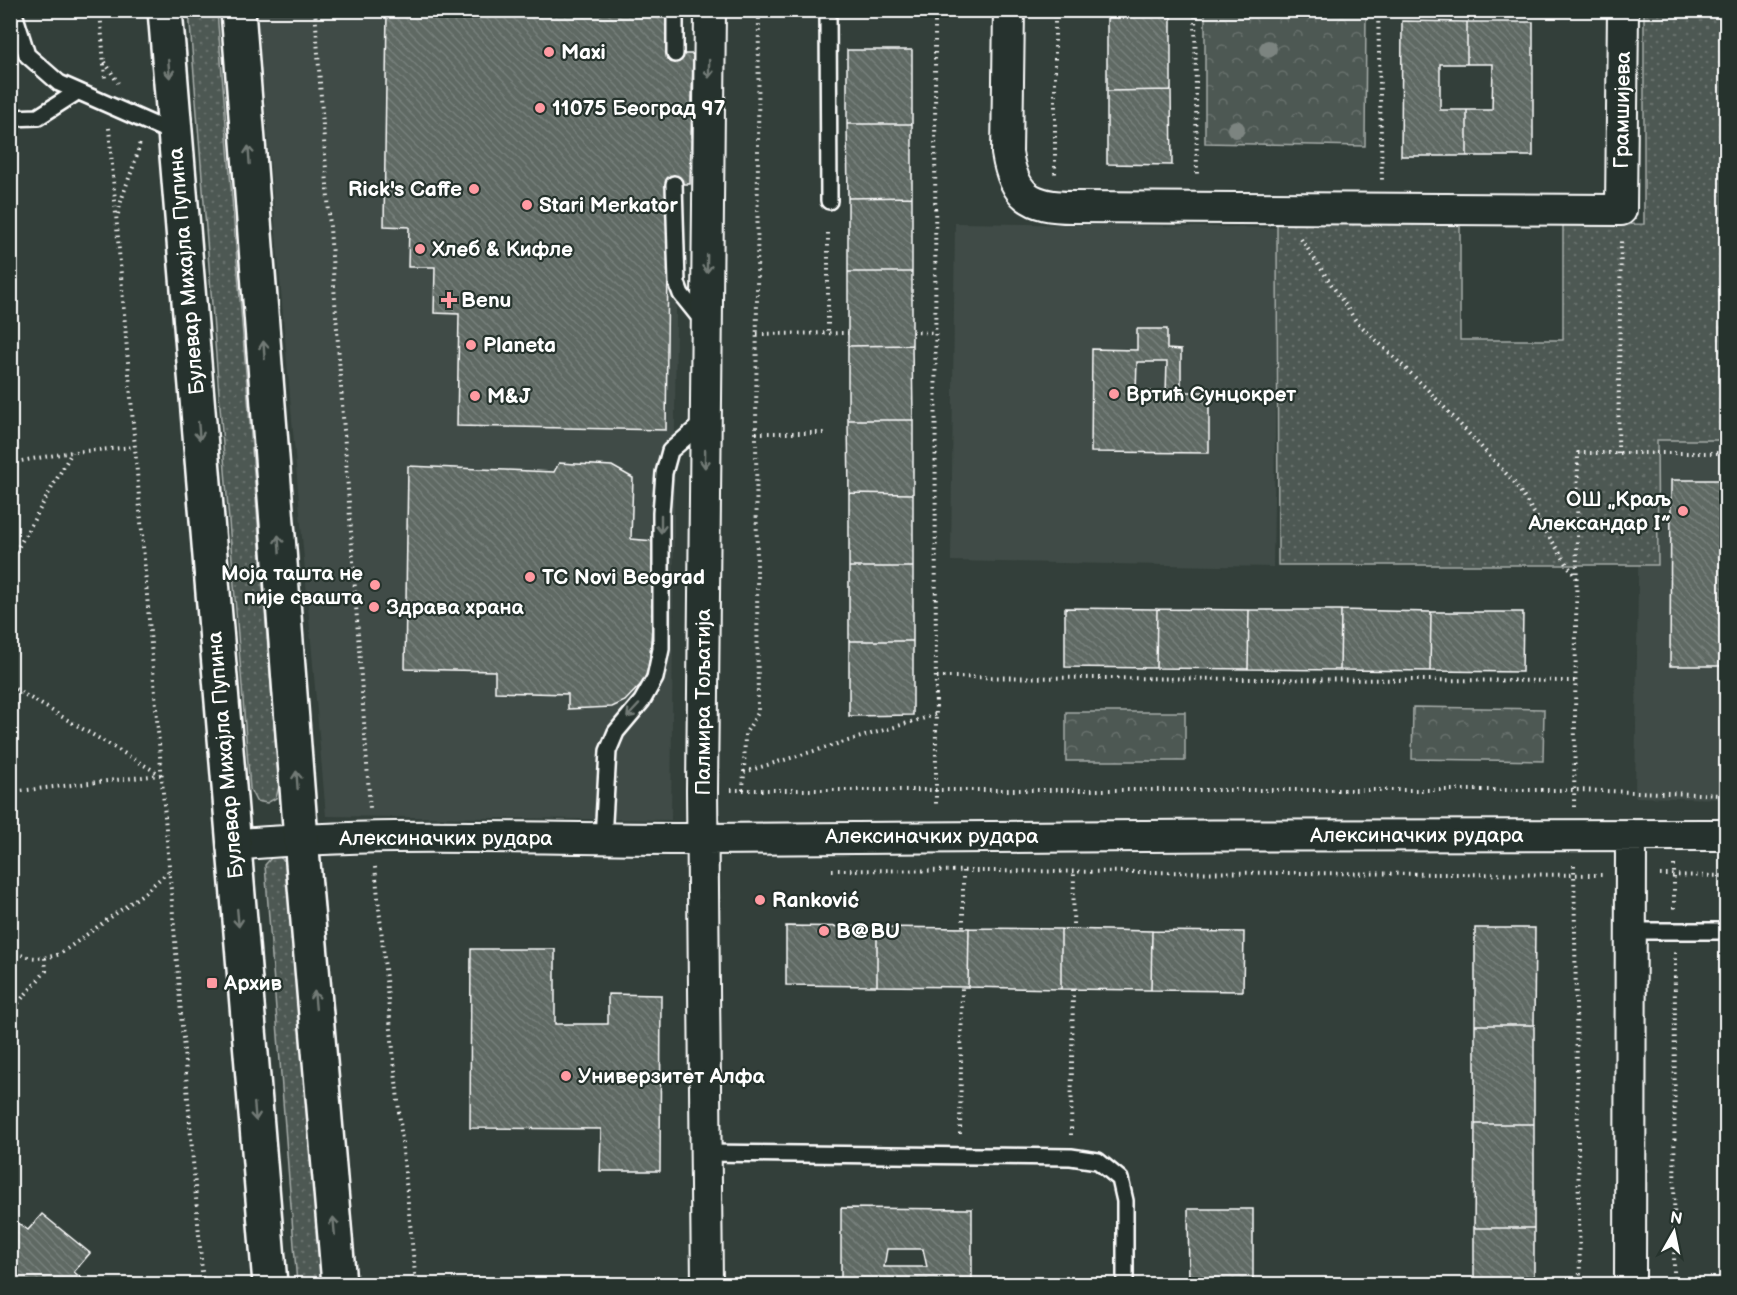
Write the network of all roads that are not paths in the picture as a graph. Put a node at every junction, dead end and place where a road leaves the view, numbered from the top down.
1 (13, 10) edge
2 (165, 10) edge
3 (238, 10) edge
4 (675, 10) edge
5 (710, 10) edge
6 (828, 10) edge
7 (1009, 10) edge
8 (1623, 10) edge
9 (675, 54) dead end
10 (77, 92) junction
11 (10, 118) edge
12 (175, 134) junction
13 (674, 184) dead end
14 (829, 201) dead end
15 (706, 325) junction
16 (706, 420) junction
17 (1631, 835) junction
18 (1726, 835) edge
19 (301, 839) junction
20 (603, 839) junction
21 (702, 839) junction
22 (232, 845) junction
23 (1632, 931) junction
24 (1726, 931) edge
25 (705, 1153) junction
26 (270, 1284) edge
27 (339, 1284) edge
28 (707, 1284) edge
29 (1125, 1284) edge
30 (1630, 1284) edge

1 - 10 lane
2 -> 12 main road, Булевар Михајла Пупина
19 -> 3 main road
4 - 9 lane
5 -> 15 street, Палмира Тољатија
6 - 14 lane
7 - 8 street, Грамшијева
10 - 11 lane
10 - 12 lane
12 -> 22 main road, Булевар Михајла Пупина
13 - 15 lane
15 - 16 street, Палмира Тољатија
16 -> 20 lane
16 -> 21 street, Палмира Тољатија
17 - 18 street, Алексиначких рудара
17 - 21 street, Алексиначких рудара
17 - 23 street
19 - 20 street, Алексиначких рудара
19 - 22 street, Алексиначких рудара
27 -> 19 main road
20 - 21 street, Алексиначких рудара
21 - 25 street, Палмира Тољатија
22 -> 26 main road, Булевар Михајла Пупина
23 - 24 lane
23 - 30 street
25 - 28 street, Палмира Тољатија
25 - 29 lane

